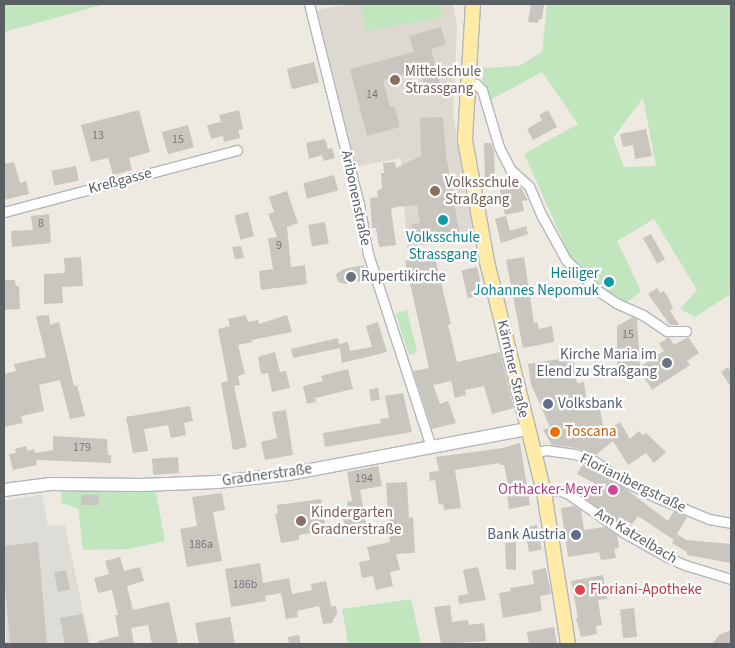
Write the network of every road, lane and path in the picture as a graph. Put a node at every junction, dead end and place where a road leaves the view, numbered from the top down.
1 (309, 4) edge
2 (473, 4) edge
3 (467, 81) junction
4 (237, 150) dead end
5 (4, 212) edge
6 (686, 331) dead end
7 (527, 429) junction
8 (432, 447) junction
9 (533, 453) junction
10 (4, 490) edge
11 (544, 492) junction
12 (731, 523) edge
13 (731, 579) edge
14 (568, 644) edge

1 - 8 street, Aribonenstraße
2 - 3 main road, Kärntner Straße
3 - 6 street
3 - 7 main road, Kärntner Straße
4 - 5 street, Kreßgasse
7 - 8 main road, Gradnerstraße
7 - 9 main road, Kärntner Straße
8 - 10 main road, Gradnerstraße
9 - 11 main road, Kärntner Straße
9 - 12 street, Florianibergstraße
11 - 13 street, Am Katzelbach
11 - 14 main road, Kärntner Straße

